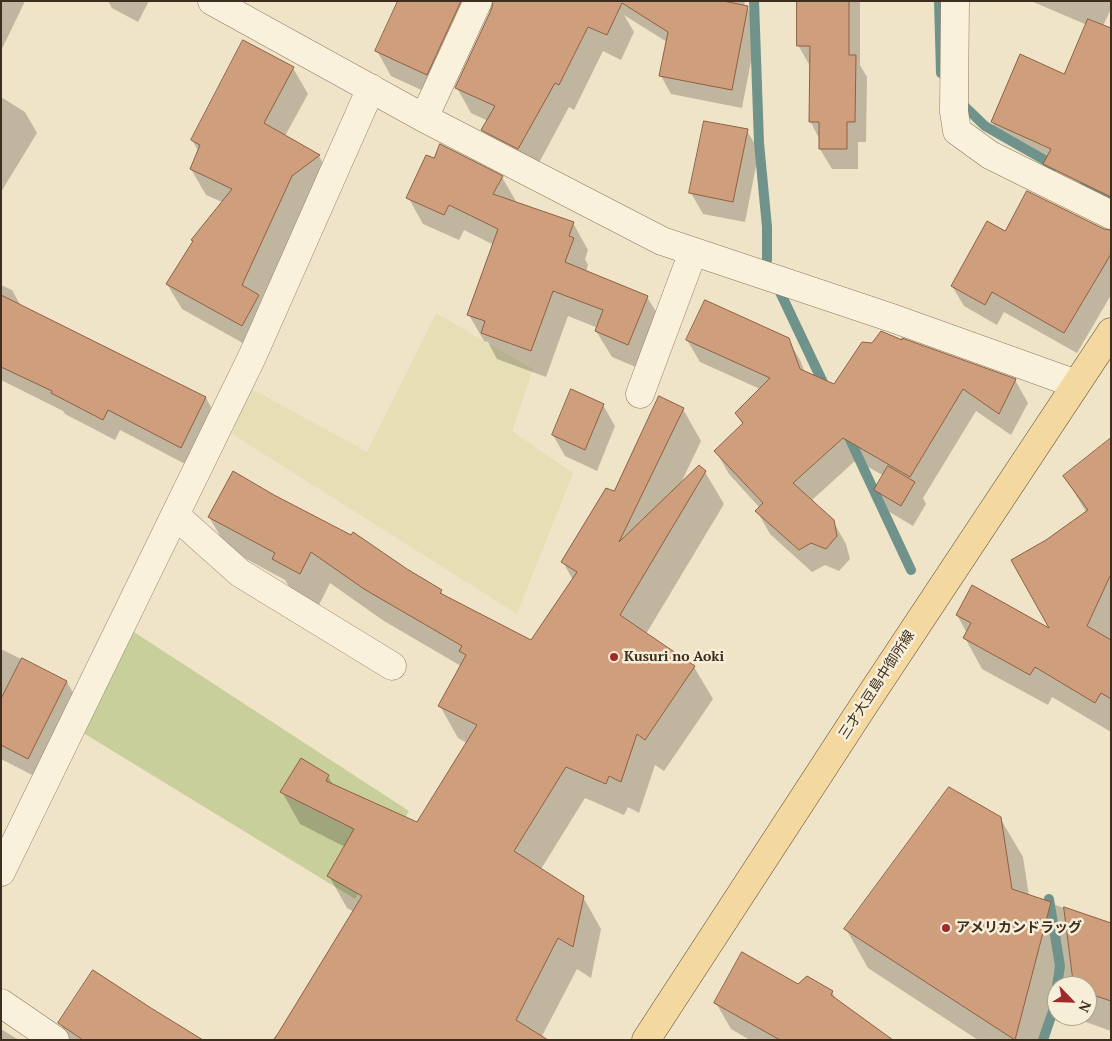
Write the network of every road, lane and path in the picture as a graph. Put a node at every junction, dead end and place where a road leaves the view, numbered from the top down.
1 (212, 1) edge
2 (478, 1) edge
3 (955, 1) edge
4 (371, 88) junction
5 (424, 118) junction
6 (1111, 215) edge
7 (693, 252) junction
8 (1111, 332) edge
9 (1076, 384) junction
10 (640, 394) dead end
11 (175, 515) junction
12 (392, 666) dead end
13 (1, 872) edge
14 (1, 1003) edge
15 (55, 1040) edge
16 (646, 1040) edge

1 - 4 street
2 - 5 street
3 - 6 street
4 - 5 street
4 - 11 street
5 - 7 street
7 - 9 street
7 - 10 street
8 - 9 main road, 三才大豆島中御所線
9 - 16 main road, 三才大豆島中御所線
11 - 12 street
11 - 13 street
14 - 15 street

